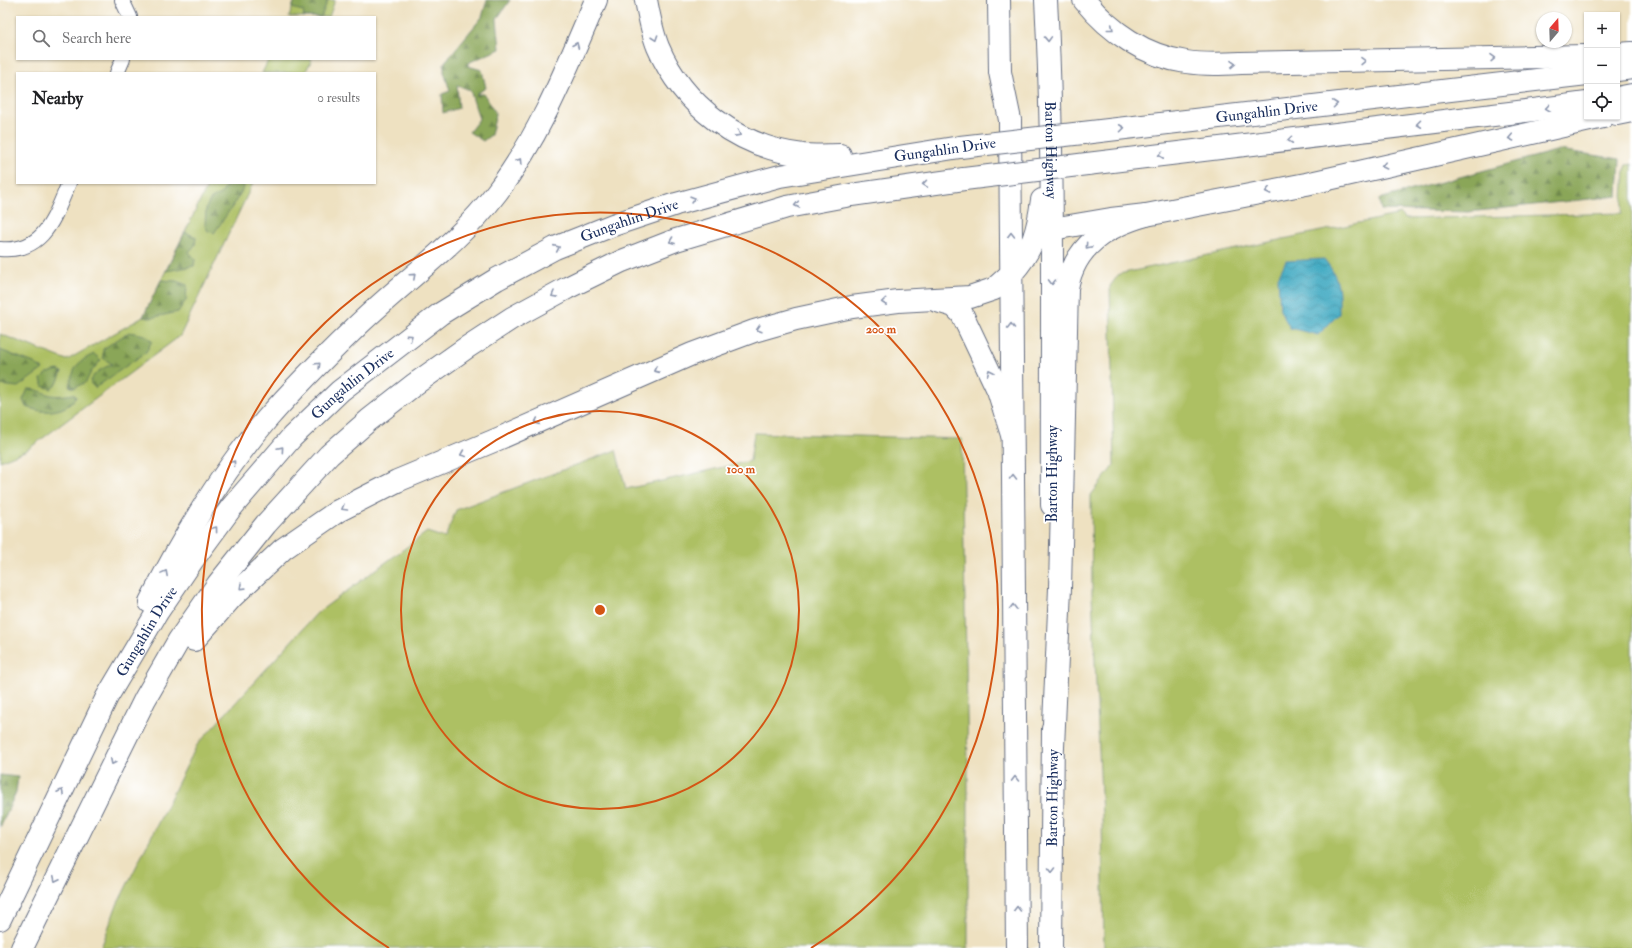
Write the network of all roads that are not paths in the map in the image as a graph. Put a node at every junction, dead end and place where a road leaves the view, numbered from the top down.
1 (122, 0) edge
2 (596, 0) edge
3 (646, 0) edge
4 (998, 0) edge
5 (1008, 0) edge
6 (1046, 0) edge
7 (1084, 0) edge
8 (130, 16) edge
9 (1632, 53) edge
10 (1620, 54) edge
11 (1584, 56) edge
12 (123, 60) edge
13 (1632, 68) edge
14 (1620, 70) edge
15 (117, 72) edge
16 (1584, 74) edge
17 (1632, 95) edge
18 (1620, 97) edge
19 (1584, 103) edge
20 (1632, 111) edge
21 (1620, 113) edge
22 (1010, 120) junction
23 (1590, 120) edge
24 (960, 147) junction
25 (69, 184) edge
26 (1011, 197) junction
27 (1146, 215) junction
28 (1045, 228) junction
29 (0, 249) edge
30 (1012, 273) junction
31 (923, 300) junction
32 (1012, 435) junction
33 (107, 697) junction
34 (131, 727) junction
35 (1053, 747) junction
36 (0, 919) edge
37 (22, 948) edge
38 (1017, 948) edge
39 (1051, 948) edge

1 - 8 street
33 -> 2 highway
3 -> 24 highway
4 - 22 highway
5 - 22 highway
6 -> 28 highway, Barton Highway
7 -> 11 highway
9 - 10 highway
12 - 15 street
13 - 14 highway
24 -> 16 highway, Gungahlin Drive, bridge
17 - 18 highway
19 -> 34 highway, Gungahlin Drive, bridge
20 - 21 highway
22 - 26 highway
23 -> 27 highway
33 -> 24 highway, Gungahlin Drive
25 - 29 street
26 - 28 highway
30 -> 26 highway
27 - 28 highway
27 -> 35 highway
28 - 30 highway
28 -> 35 highway, Barton Highway
30 - 31 highway
32 -> 30 highway
32 -> 31 highway
31 -> 34 highway
38 -> 32 highway
36 -> 33 highway, Gungahlin Drive
34 -> 37 highway, Gungahlin Drive
35 -> 39 highway, Barton Highway

